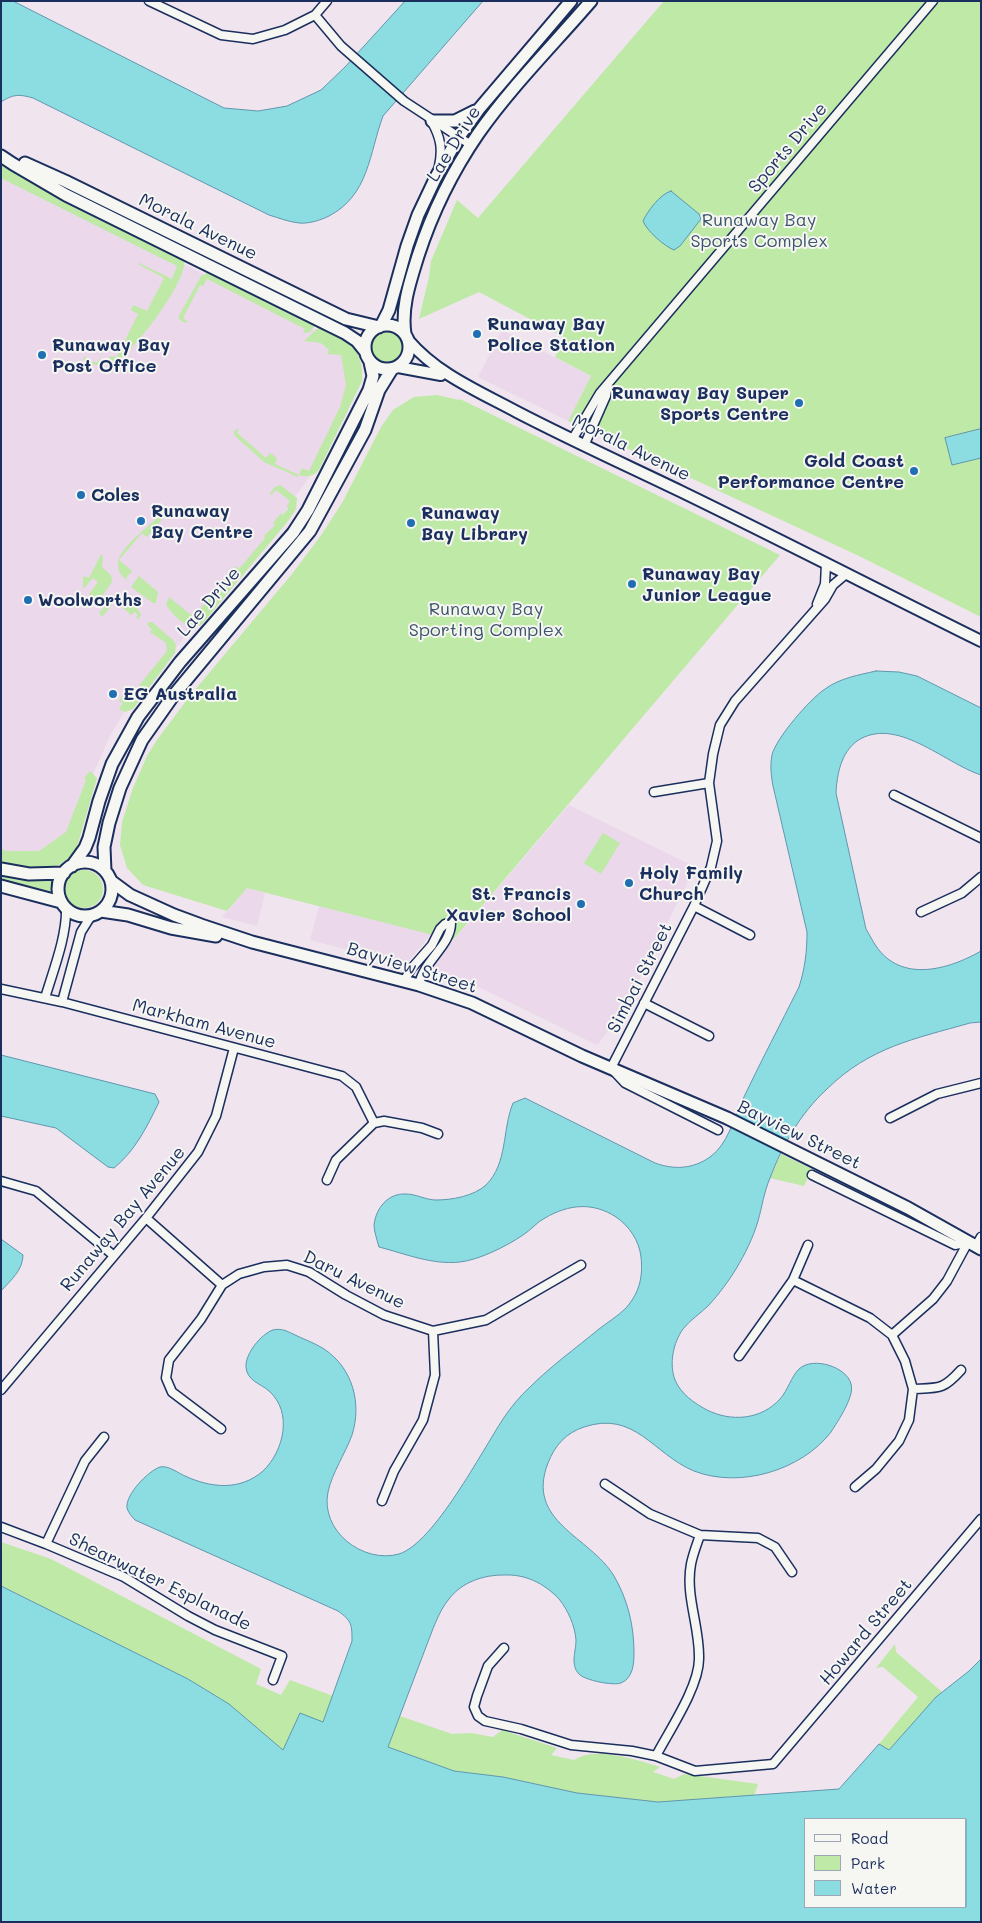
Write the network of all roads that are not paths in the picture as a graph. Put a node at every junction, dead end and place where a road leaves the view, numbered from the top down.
1 (149, 1) edge
2 (327, 1) edge
3 (571, 1) edge
4 (591, 1) edge
5 (933, 1) edge
6 (315, 15) junction
7 (479, 109) junction
8 (432, 121) junction
9 (458, 138) junction
10 (471, 145) junction
11 (2, 156) edge
12 (436, 177) junction
13 (380, 326) junction
14 (406, 337) junction
15 (365, 351) junction
16 (370, 362) junction
17 (395, 368) junction
18 (454, 379) junction
19 (608, 384) junction
20 (572, 440) junction
21 (584, 446) junction
22 (826, 564) junction
23 (846, 574) junction
24 (814, 610) junction
25 (981, 641) edge
26 (112, 764) junction
27 (122, 782) junction
28 (709, 783) junction
29 (654, 792) dead end
30 (894, 795) dead end
31 (981, 838) edge
32 (1, 869) edge
33 (68, 869) junction
34 (108, 876) junction
35 (981, 877) edge
36 (1, 886) edge
37 (63, 905) junction
38 (694, 906) junction
39 (922, 912) dead end
40 (96, 913) junction
41 (750, 936) dead end
42 (252, 942) junction
43 (404, 981) junction
44 (419, 985) junction
45 (1, 989) edge
46 (46, 998) junction
47 (62, 1002) junction
48 (644, 1003) junction
49 (709, 1036) dead end
50 (234, 1048) junction
51 (611, 1068) junction
52 (981, 1083) edge
53 (890, 1118) dead end
54 (374, 1123) junction
55 (718, 1130) dead end
56 (438, 1134) dead end
57 (812, 1175) dead end
58 (327, 1180) dead end
59 (1, 1181) edge
60 (146, 1218) junction
61 (976, 1244) edge
62 (808, 1245) dead end
63 (113, 1256) junction
64 (581, 1265) dead end
65 (793, 1280) junction
66 (222, 1285) junction
67 (433, 1331) junction
68 (892, 1335) junction
69 (739, 1356) dead end
70 (961, 1370) dead end
71 (913, 1389) junction
72 (1, 1390) edge
73 (221, 1429) dead end
74 (104, 1437) dead end
75 (605, 1484) dead end
76 (855, 1487) dead end
77 (382, 1501) dead end
78 (981, 1519) edge
79 (1, 1527) edge
80 (700, 1535) junction
81 (46, 1544) junction
82 (792, 1572) dead end
83 (504, 1648) dead end
84 (273, 1680) dead end
85 (656, 1756) junction

1 - 6 street
2 - 6 street
3 - 7 main road, Lae Drive
4 - 10 main road, Lae Drive
5 - 19 street, Sports Drive
6 - 8 street
7 - 8 main road
7 - 9 main road, Lae Drive
8 - 9 street
8 - 12 street
9 - 10 street
9 - 12 main road, Lae Drive
10 - 14 main road, Lae Drive
11 - 13 main road, Morala Avenue
11 - 15 main road, Morala Avenue
12 - 13 main road, Lae Drive
13 - 14 main road
13 - 15 main road
14 - 17 main road
14 - 18 street, Morala Avenue
15 - 16 main road
16 - 17 main road
16 - 26 main road, Lae Drive
17 - 18 street, Morala Avenue
17 - 27 main road, Lae Drive
18 - 20 street, Morala Avenue
19 - 20 street, Sports Drive
19 - 21 street, Sports Drive
20 - 21 street, Morala Avenue
21 - 22 street, Morala Avenue
22 - 23 street, Morala Avenue
22 - 24 street, Simbai Street
23 - 24 street, Simbai Street
23 - 25 street, Morala Avenue
24 - 28 street, Simbai Street
26 - 27 main road
26 - 33 main road, Lae Drive
27 - 34 main road, Lae Drive
28 - 29 street
28 - 38 street, Simbai Street
30 - 31 street
32 - 33 main road
33 - 34 main road
33 - 37 main road
34 - 40 main road
34 - 42 main road, Bayview Street
35 - 39 street
36 - 37 main road
37 - 40 main road
37 - 46 street
38 - 41 street
38 - 48 street, Simbai Street
40 - 42 main road, Bayview Street
40 - 47 street
42 - 43 main road, Bayview Street
43 - 44 main road, Bayview Street
43 - 44 street
44 - 51 main road, Bayview Street
45 - 46 street, Markham Avenue
46 - 47 street, Markham Avenue
47 - 50 street, Markham Avenue
48 - 49 street
48 - 51 street, Simbai Street
50 - 54 street, Markham Avenue
50 - 60 street, Runaway Bay Avenue
51 - 55 street, Bayview Street
51 - 61 main road, Bayview Street
52 - 53 street
54 - 56 street
54 - 58 street
57 - 61 street, Bayview Street
59 - 63 street
60 - 63 street, Runaway Bay Avenue
60 - 66 street
61 - 68 street
62 - 65 street
63 - 72 street, Runaway Bay Avenue
64 - 67 street, Daru Avenue
65 - 68 street
65 - 69 street
66 - 67 street, Daru Avenue
66 - 73 street, Daru Avenue
67 - 77 street
68 - 71 street
70 - 71 street
71 - 76 street
74 - 81 street
75 - 80 street
78 - 85 street, Howard Street
79 - 81 street, Shearwater Esplanade
80 - 82 street
80 - 85 street
81 - 84 street, Shearwater Esplanade
83 - 85 street

